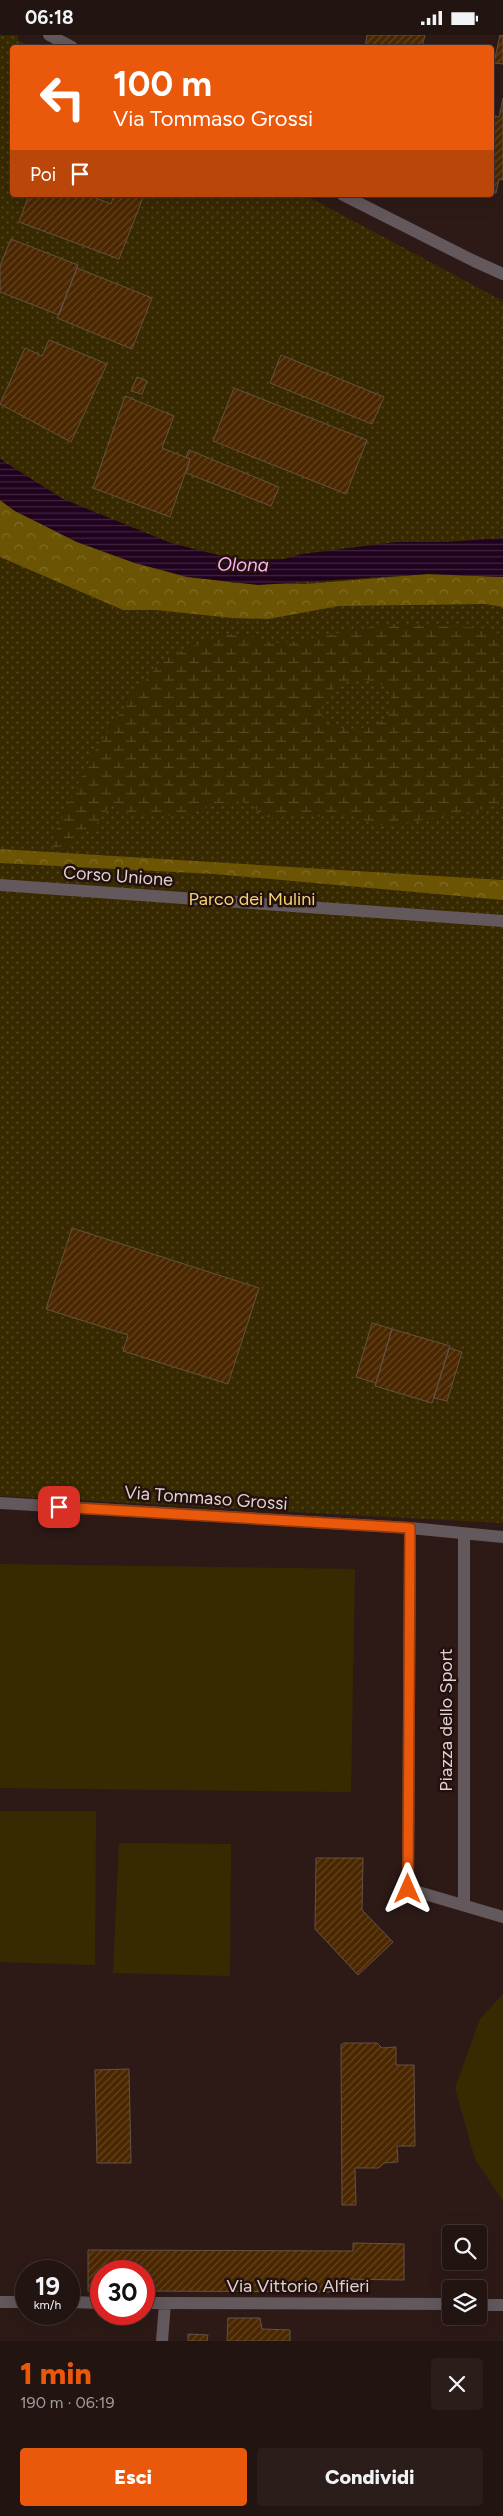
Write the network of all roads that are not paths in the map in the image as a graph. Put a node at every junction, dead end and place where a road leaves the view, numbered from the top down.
1 (49, 35) edge
2 (68, 45) edge
3 (347, 197) edge
4 (503, 274) edge
5 (0, 885) edge
6 (503, 921) edge
7 (0, 1503) edge
8 (410, 1528) junction
9 (464, 1534) junction
10 (503, 1537) edge
11 (464, 1905) junction
12 (503, 1917) edge
13 (0, 2302) edge
14 (15, 2302) edge
15 (155, 2303) edge
16 (165, 2303) junction
17 (442, 2304) edge
18 (487, 2305) edge
19 (503, 2305) edge
20 (162, 2341) edge

1 - 2 street
3 - 4 street
5 - 6 street, Corso Unione
7 - 8 street, Via Tommaso Grossi
8 - 9 street, Via Tommaso Grossi
8 - 11 street, Piazza dello Sport
9 - 10 street, Via Tommaso Grossi
9 - 11 street, Piazza dello Sport
11 - 12 street
13 - 14 street
15 - 16 street, Via Vittorio Alfieri
16 - 17 street, Via Vittorio Alfieri
16 - 20 street
18 - 19 street

